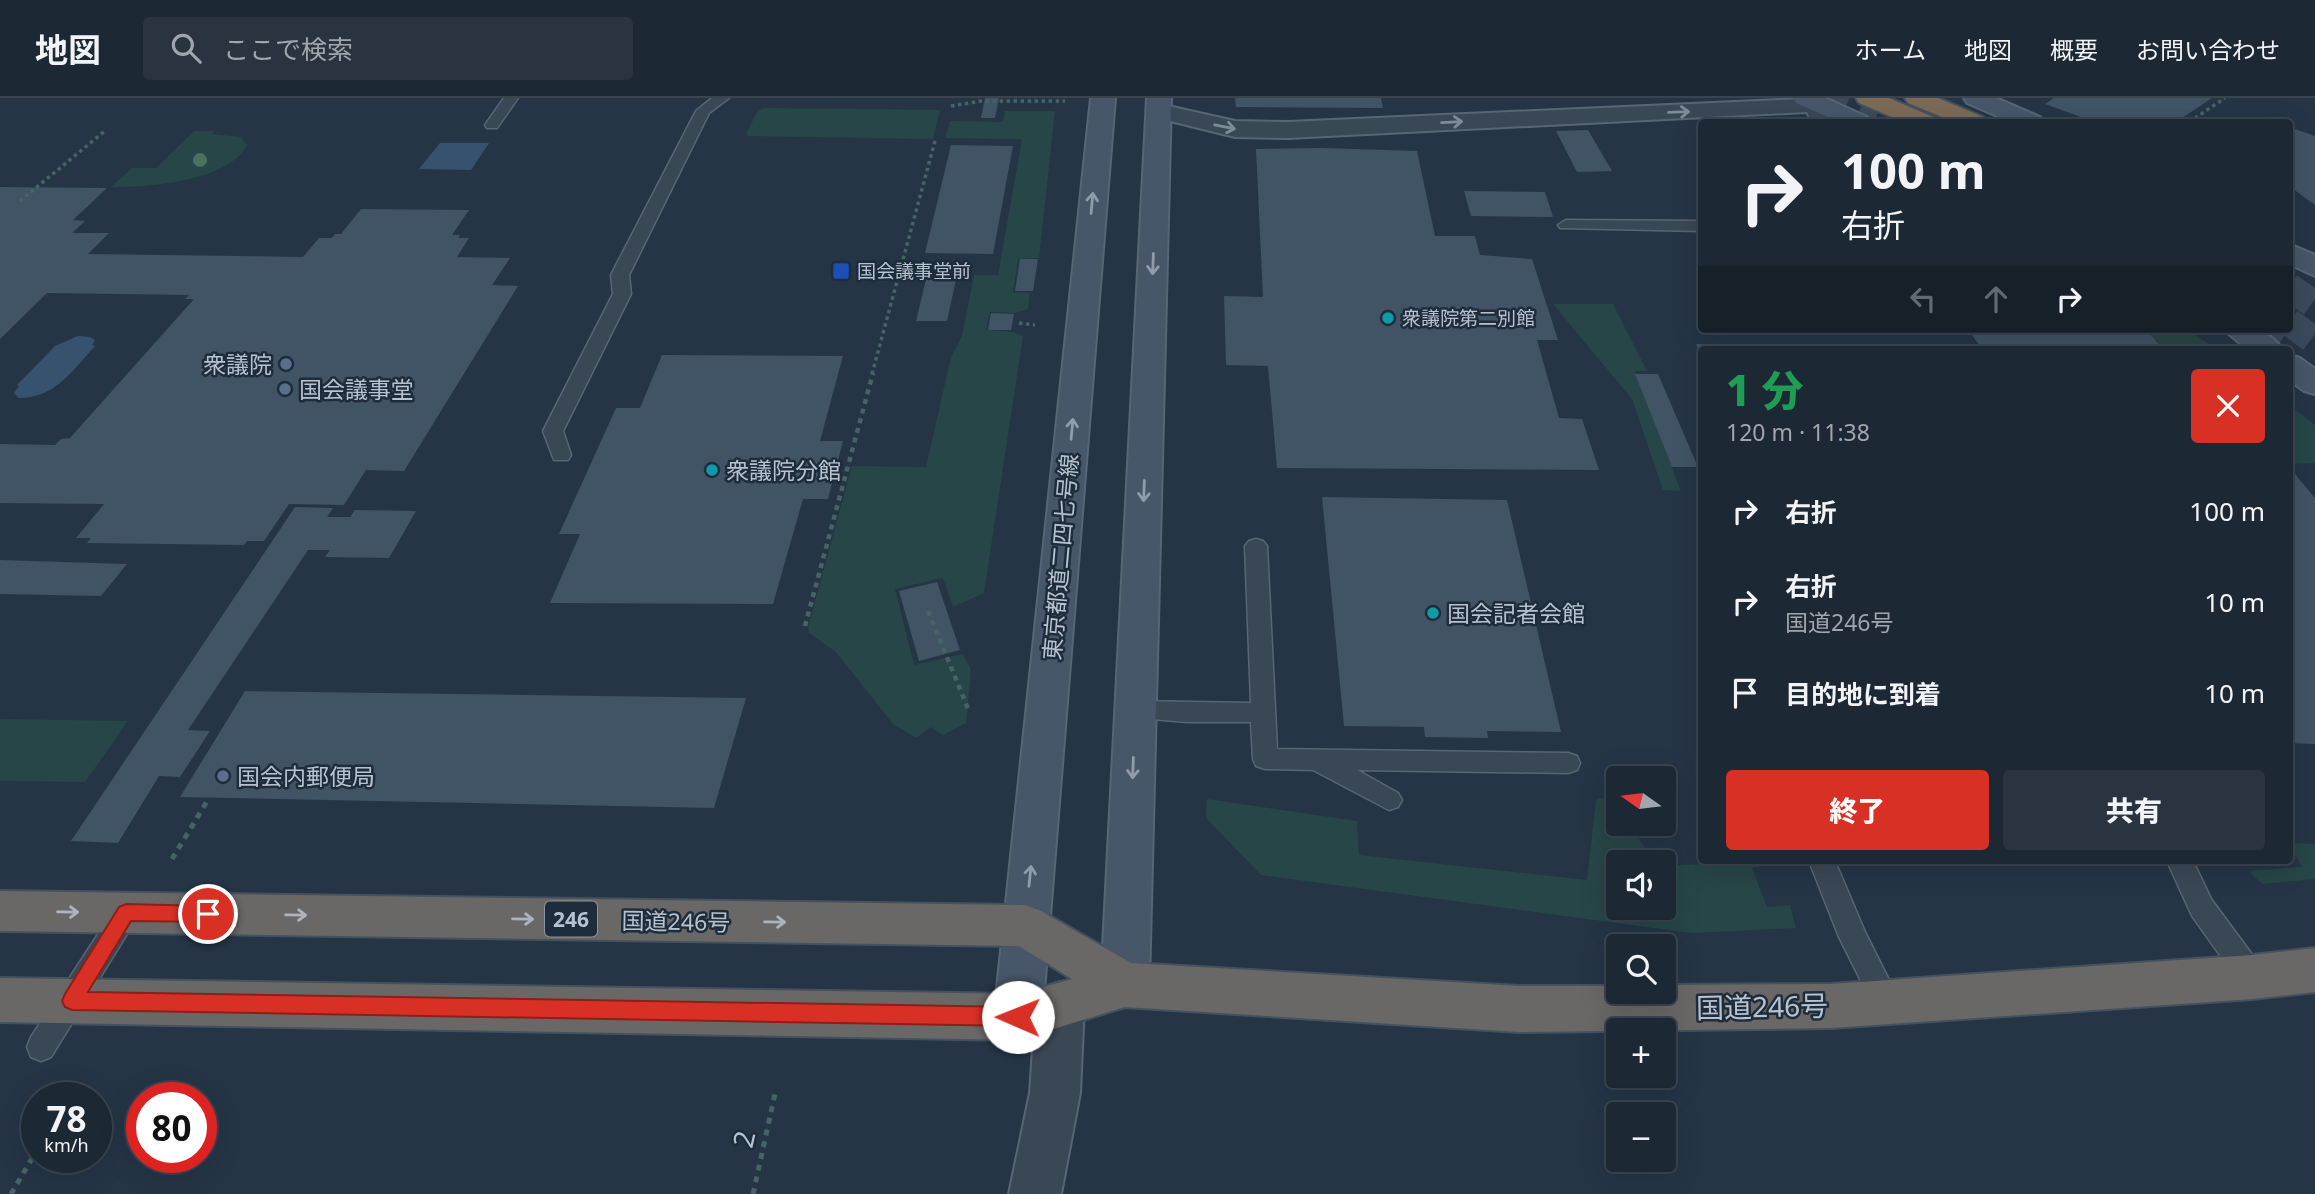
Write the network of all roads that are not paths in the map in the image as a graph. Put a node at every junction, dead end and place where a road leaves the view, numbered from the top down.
1 (511, 98) edge
2 (722, 98) edge
3 (1868, 98) edge
4 (1917, 98) edge
5 (1976, 98) edge
6 (1087, 100) edge
7 (1159, 105) edge
8 (1814, 108) edge
9 (1849, 119) edge
10 (1917, 119) edge
11 (1967, 119) edge
12 (2024, 119) edge
13 (492, 125) dead end
14 (1566, 225) dead end
15 (1698, 226) edge
16 (2293, 253) edge
17 (2315, 267) edge
18 (2244, 333) edge
19 (2262, 346) edge
20 (2293, 368) edge
21 (2315, 384) edge
22 (561, 455) dead end
23 (1256, 546) dead end
24 (1136, 710) junction
25 (1262, 712) junction
26 (1318, 760) junction
27 (1568, 763) dead end
28 (1389, 800) dead end
29 (1823, 864) edge
30 (2181, 864) edge
31 (0, 911) edge
32 (126, 913) junction
33 (1026, 926) junction
34 (2315, 970) edge
35 (2252, 977) junction
36 (1125, 985) junction
37 (0, 1000) edge
38 (72, 1001) junction
39 (1886, 1002) junction
40 (1039, 1010) junction
41 (41, 1047) dead end
42 (1035, 1194) edge

1 - 13 lane
2 - 22 lane
3 - 10 highway
4 - 11 highway
5 - 12 main road
33 -> 6 main road, 東京都道二四七号線
7 -> 8 street
7 -> 24 main road
8 - 9 main road
14 - 15 lane
16 - 17 main road
18 - 19 main road
20 - 21 main road
23 - 25 lane
24 - 25 lane
24 -> 36 main road
25 - 26 lane
26 - 27 lane
26 - 28 lane
29 - 39 lane
30 - 35 lane
31 -> 32 highway, 国道246号 / 246
32 -> 33 highway, 国道246号 / 246
32 - 38 lane
33 - 36 highway, 国道246号 / 246
33 - 40 main road, 東京都道二四七号線
34 - 35 highway, 国道246号 / 246
35 - 39 highway, 国道246号 / 246
36 - 39 highway, 国道246号 / 246
36 - 40 highway, 国道246号 / 246
37 - 38 highway, 国道246号 / 246
38 - 40 highway, 国道246号 / 246
38 - 41 lane
40 - 42 street

